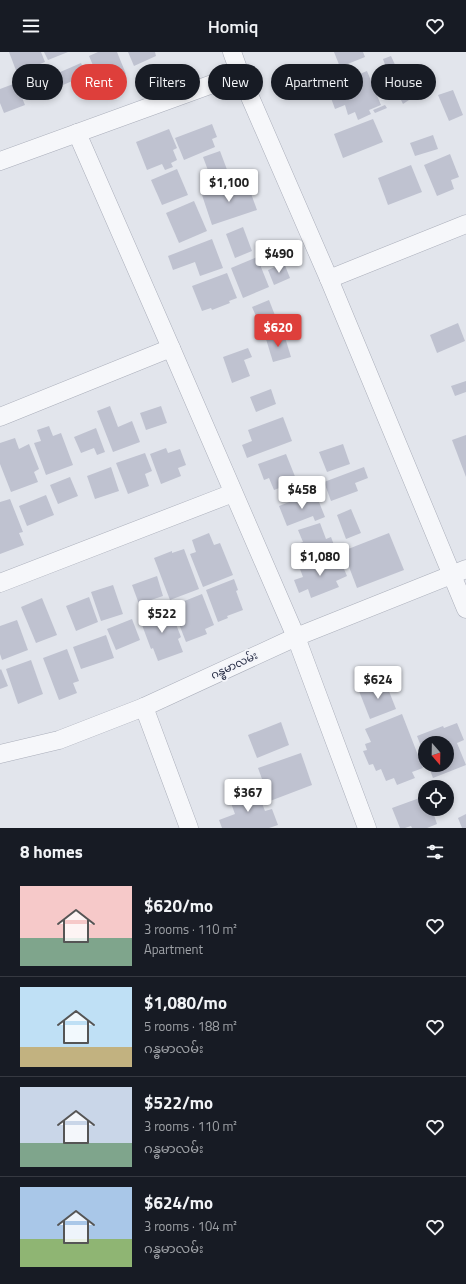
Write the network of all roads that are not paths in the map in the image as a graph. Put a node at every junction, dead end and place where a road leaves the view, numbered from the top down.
1 (232, 52) edge
2 (236, 64) edge
3 (208, 86) edge
4 (251, 100) edge
5 (77, 133) junction
6 (0, 161) edge
7 (466, 224) edge
8 (329, 279) junction
9 (171, 348) junction
10 (0, 417) edge
11 (233, 493) junction
12 (459, 572) edge
13 (0, 583) edge
14 (466, 609) edge
15 (296, 637) junction
16 (144, 707) junction
17 (0, 754) edge
18 (189, 828) edge
19 (367, 828) edge

1 - 2 street
3 - 5 street
4 - 8 street
5 - 6 street
5 - 9 street
7 - 8 street
8 - 12 street
9 - 10 street
9 - 11 street
11 - 13 street
11 - 15 street
12 - 14 street
12 - 15 street, ဂန္ဓမာလမ်း
15 - 16 street, ဂန္ဓမာလမ်း
15 - 19 street
16 - 17 street, ဂန္ဓမာလမ်း
16 - 18 street

